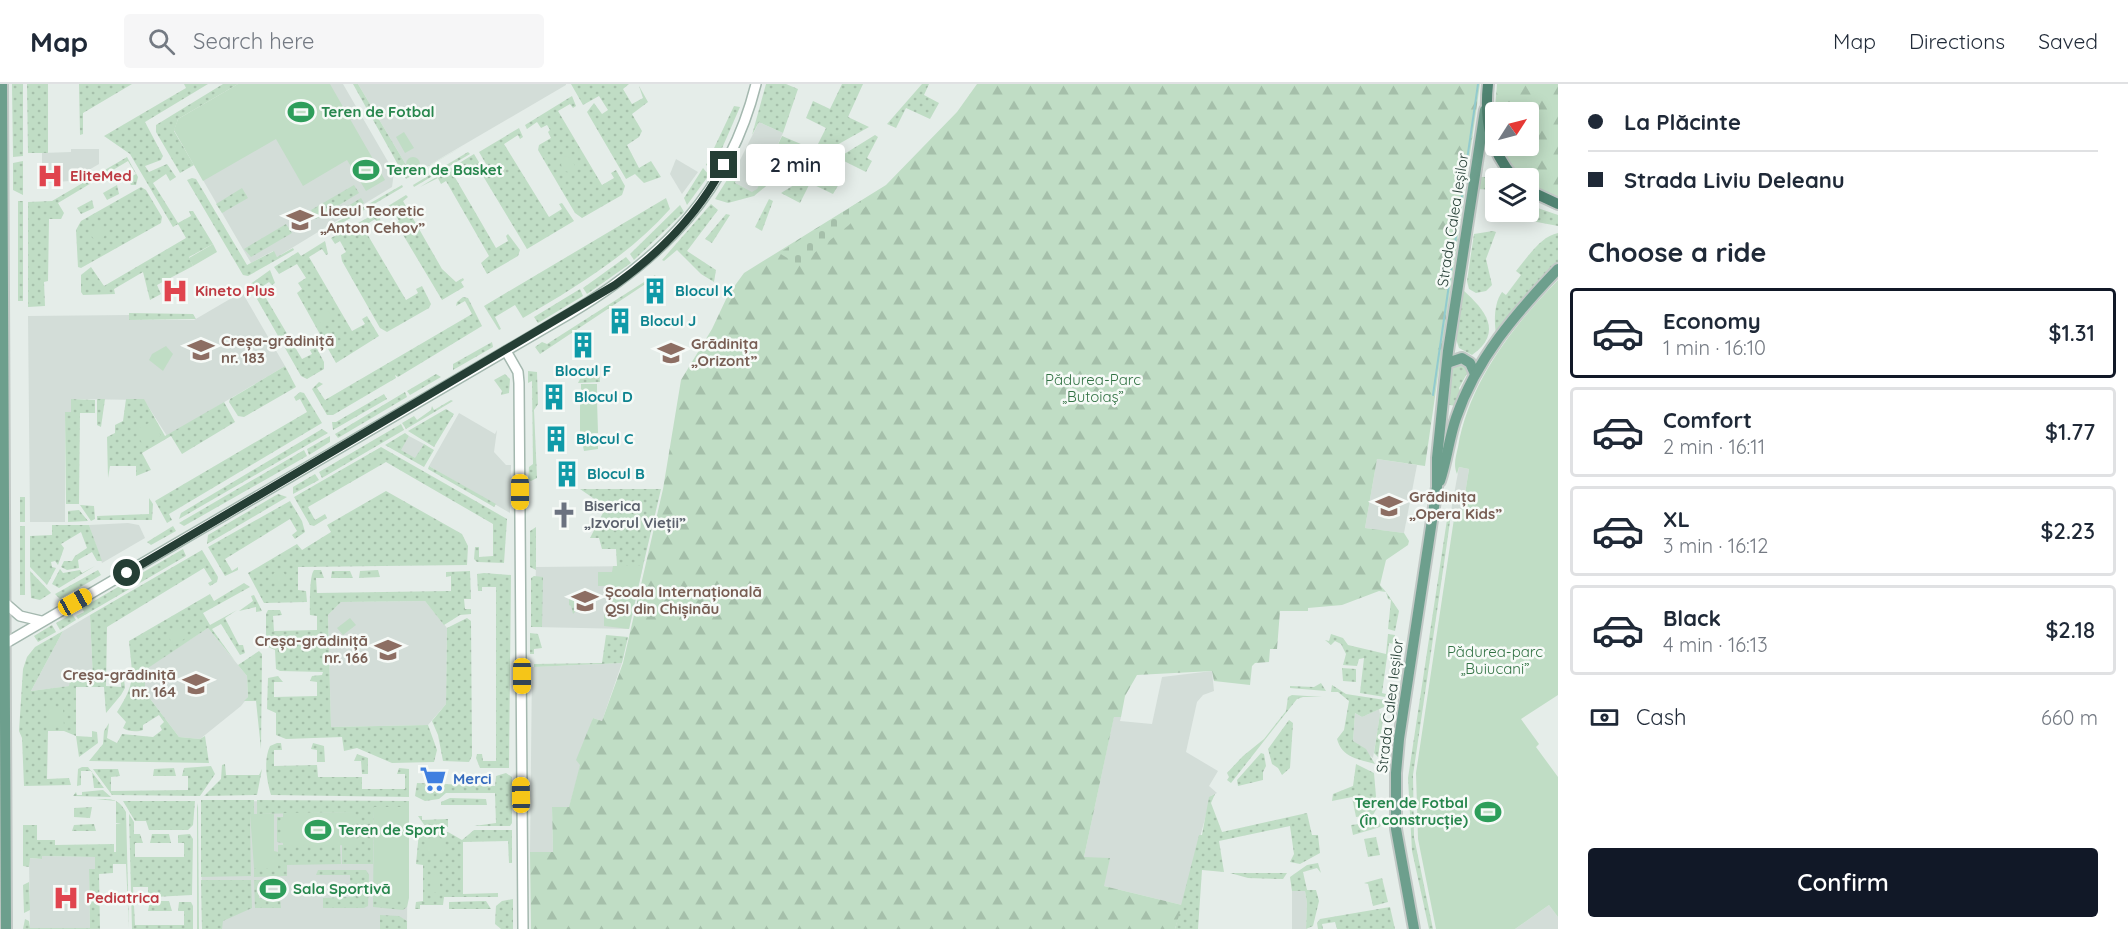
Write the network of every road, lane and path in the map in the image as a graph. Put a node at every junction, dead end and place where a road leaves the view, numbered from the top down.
1 (2, 84) edge
2 (756, 84) edge
3 (1488, 84) edge
4 (1486, 101) junction
5 (1508, 168) edge
6 (1539, 195) edge
7 (1558, 204) edge
8 (1558, 269) edge
9 (506, 351) junction
10 (1447, 363) junction
11 (1476, 374) junction
12 (1437, 487) junction
13 (5, 603) junction
14 (41, 621) junction
15 (6, 643) junction
16 (6, 929) edge
17 (523, 929) edge
18 (1414, 929) edge

1 - 13 main road
2 - 9 main road
3 - 4 highway
4 - 5 highway
4 - 10 main road, Strada Calea Ieșilor
6 - 7 highway
8 - 11 main road, Strada Calea Ieșilor
9 - 14 main road
9 - 17 main road
10 - 11 main road
10 - 12 main road, Strada Calea Ieșilor
11 - 12 main road, Strada Calea Ieșilor
12 - 18 main road, Strada Calea Ieșilor
13 - 14 main road
13 - 15 main road
14 - 15 main road
15 - 16 main road

